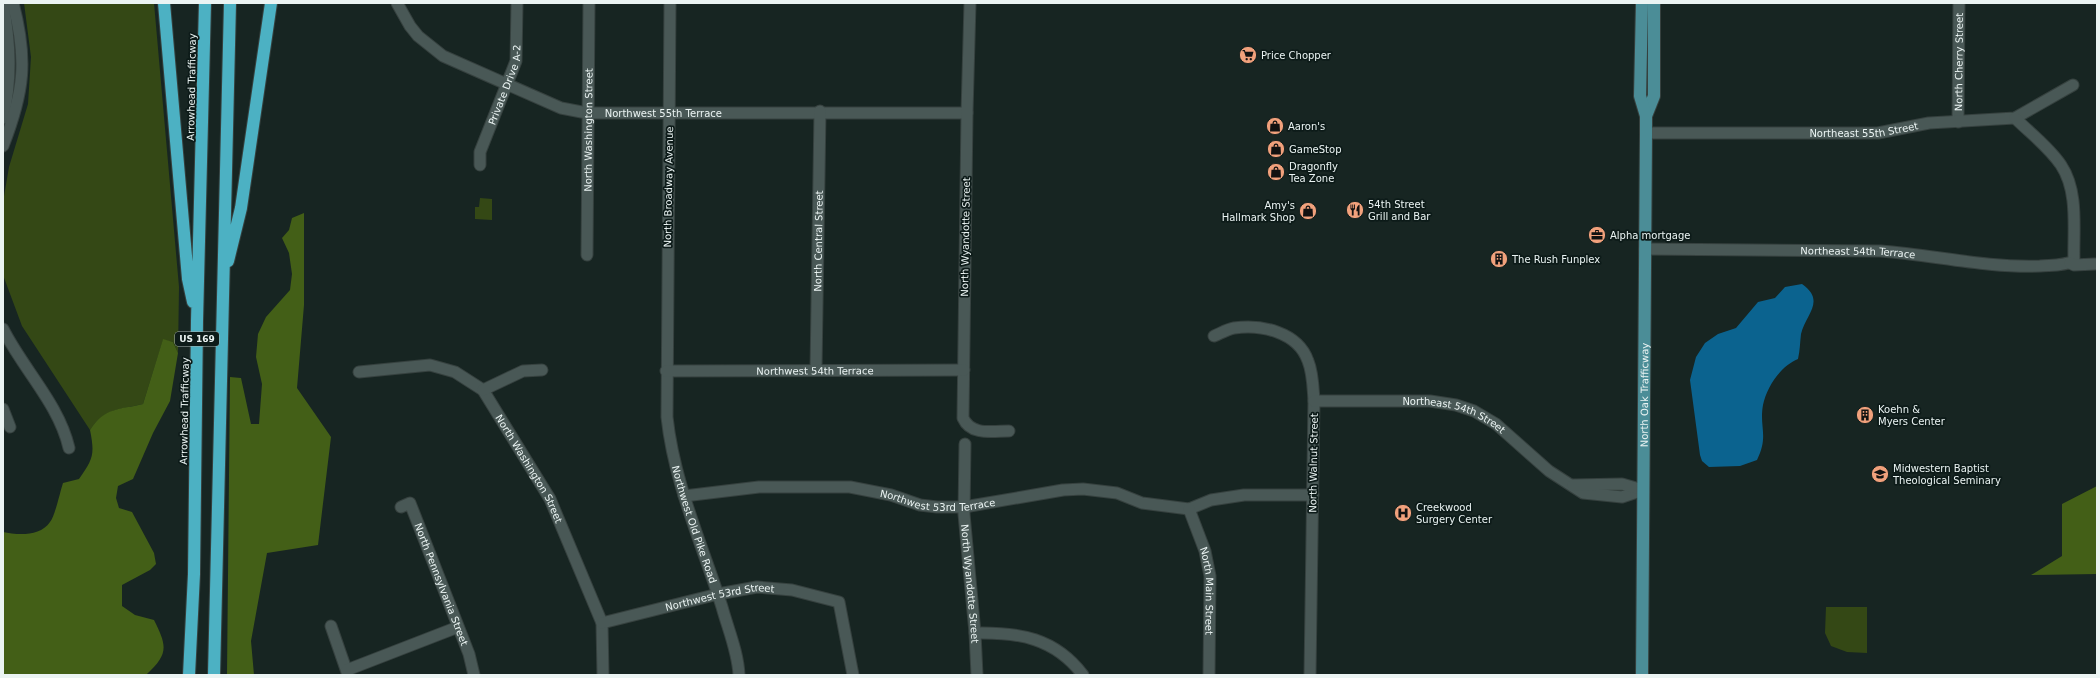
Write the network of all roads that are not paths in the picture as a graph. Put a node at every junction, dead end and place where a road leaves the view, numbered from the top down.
1 (3, 3) edge
2 (13, 3) edge
3 (164, 3) edge
4 (205, 3) edge
5 (230, 3) edge
6 (270, 3) edge
7 (397, 3) edge
8 (516, 3) edge
9 (670, 3) edge
10 (970, 3) edge
11 (1642, 3) edge
12 (1654, 3) edge
13 (1959, 3) edge
14 (589, 4) dead end
15 (10, 54) junction
16 (22, 54) junction
17 (508, 85) junction
18 (2073, 86) dead end
19 (820, 111) junction
20 (669, 112) junction
21 (587, 113) junction
22 (967, 113) junction
23 (1646, 116) junction
24 (3, 118) edge
25 (2015, 118) junction
26 (1958, 122) junction
27 (1646, 133) junction
28 (3, 146) edge
29 (480, 165) dead end
30 (1645, 249) junction
31 (587, 255) dead end
32 (2070, 263) junction
33 (2095, 264) dead end
34 (223, 285) junction
35 (197, 321) junction
36 (3, 329) edge
37 (1214, 336) dead end
38 (542, 370) dead end
39 (666, 370) junction
40 (816, 370) junction
41 (964, 370) junction
42 (359, 372) dead end
43 (483, 390) junction
44 (1314, 401) junction
45 (3, 408) edge
46 (10, 427) dead end
47 (1009, 431) dead end
48 (965, 444) dead end
49 (69, 448) dead end
50 (1643, 490) junction
51 (1313, 495) junction
52 (684, 496) junction
53 (401, 507) dead end
54 (964, 507) junction
55 (1189, 509) junction
56 (718, 594) junction
57 (602, 623) junction
58 (331, 626) dead end
59 (458, 627) junction
60 (975, 633) junction
61 (348, 673) edge
62 (189, 675) edge
63 (214, 675) edge
64 (474, 675) edge
65 (603, 675) edge
66 (739, 675) edge
67 (853, 675) edge
68 (977, 675) edge
69 (1083, 675) edge
70 (1209, 675) edge
71 (1310, 675) edge
72 (1642, 675) edge

1 - 15 street
2 - 16 street
3 - 35 highway
4 - 35 highway, Arrowhead Trafficway / US 169
5 - 34 highway, US 169
6 - 34 highway
7 - 17 street, Northwest 55th Terrace
8 - 17 street, Private Drive A-2
9 - 20 street, North Broadway Avenue
10 - 22 street, North Wyandotte Street
11 - 23 main road, North Oak Trafficway
12 - 23 main road, North Oak Trafficway
13 - 26 street, North Cherry Street
14 - 21 street, North Washington Street
15 - 16 street
15 - 24 street
16 - 28 street
17 - 21 street, Northwest 55th Terrace
17 - 29 street, Private Drive A-2
18 - 25 street, Northeast 55th Street
19 - 20 street, Northwest 55th Terrace
19 - 22 street, Northwest 55th Terrace
19 - 40 street, North Central Street
20 - 21 street, Northwest 55th Terrace
20 - 39 street, North Broadway Avenue
21 - 31 street, North Washington Street
22 - 41 street, North Wyandotte Street
23 - 27 main road, North Oak Trafficway
25 - 26 street, Northeast 55th Street
25 - 32 street
26 - 27 street, Northeast 55th Street
27 - 30 main road, North Oak Trafficway
30 - 32 street, Northeast 54th Terrace
30 - 50 main road, North Oak Trafficway
32 - 33 street, Northeast 54th Terrace
34 - 63 highway, US 169
35 - 62 highway, Arrowhead Trafficway / US 169
36 - 49 street
37 - 44 street, North Walnut Street
38 - 43 street
39 - 40 street, Northwest 54th Terrace
39 - 52 street, Northwest Old Pike Road
40 - 41 street, Northwest 54th Terrace
41 - 47 street, North Wyandotte Street
42 - 43 street, North Washington Street
43 - 57 street, North Washington Street
44 - 50 street, Northeast 54th Street
44 - 51 street, North Walnut Street
45 - 46 street
48 - 54 street, North Wyandotte Street
50 - 72 main road, North Oak Trafficway
51 - 55 street
51 - 71 street, North Walnut Street
52 - 54 street, Northwest 53rd Terrace
52 - 56 street, Northwest Old Pike Road
53 - 59 street, North Pennsylvania Street
54 - 55 street, Northwest 53rd Terrace
54 - 60 street, North Wyandotte Street
55 - 70 street, North Main Street
56 - 57 street, Northwest 53rd Street
56 - 66 street, Northwest Old Pike Road
56 - 67 street, Northwest 53rd Street
57 - 65 street, North Washington Street
58 - 61 street
59 - 61 street
59 - 64 street, North Pennsylvania Street
60 - 68 street, North Wyandotte Street
60 - 69 street

